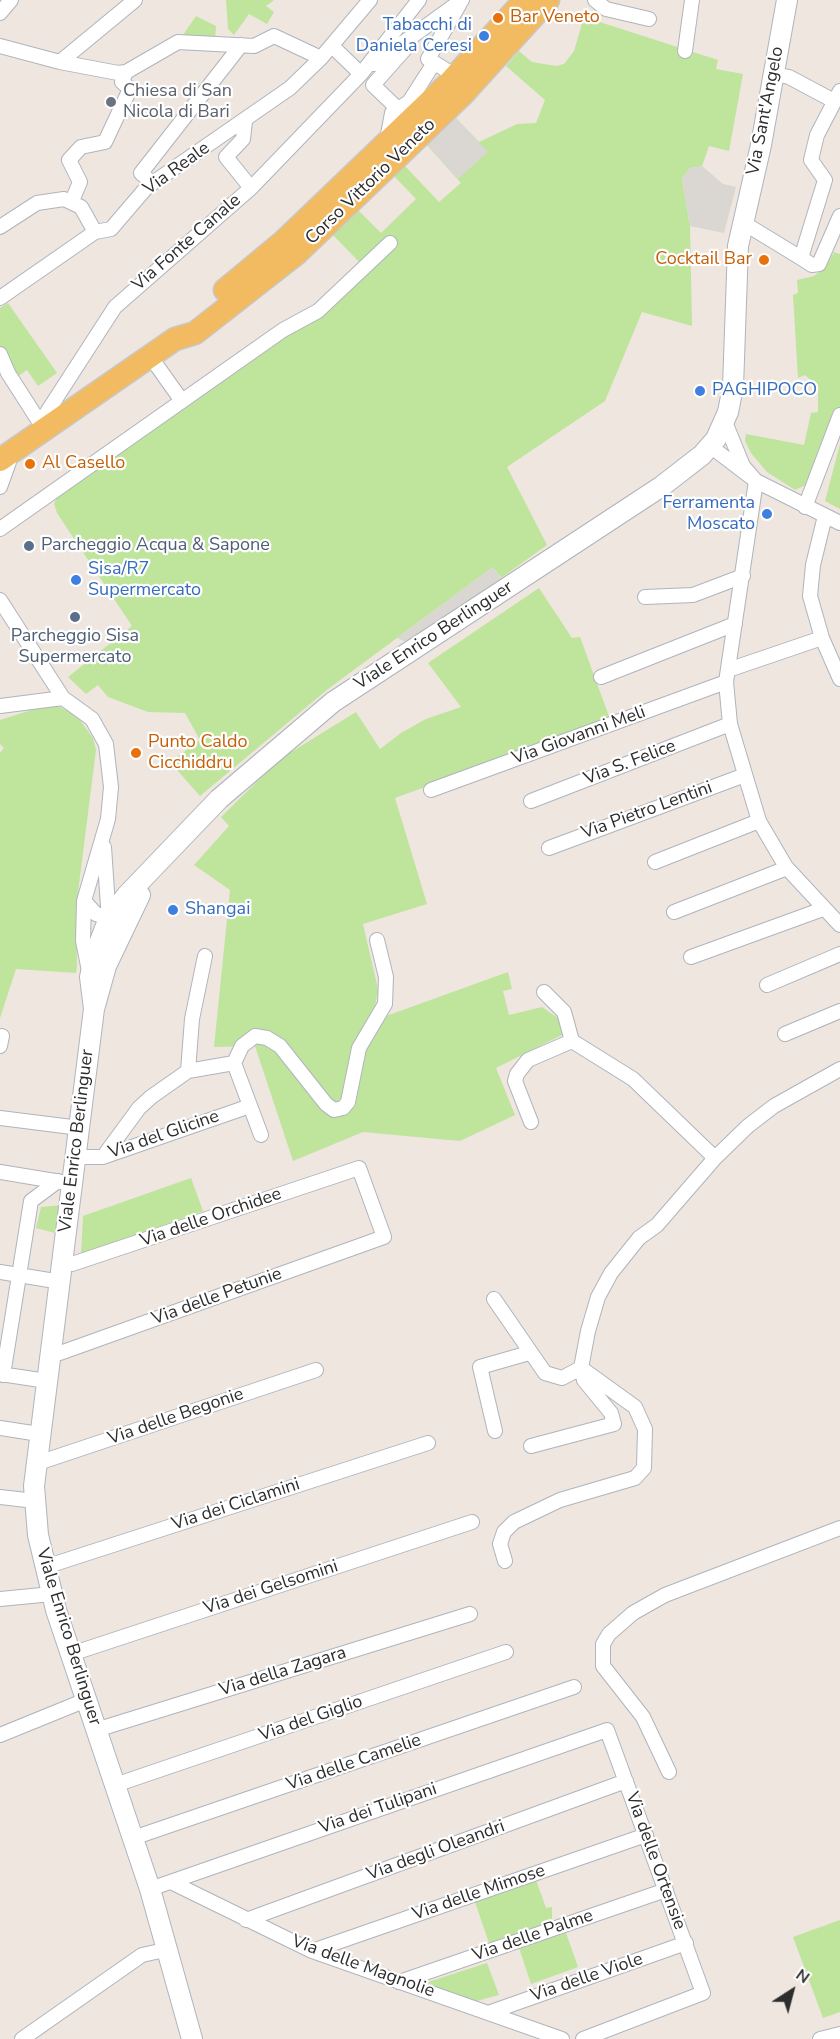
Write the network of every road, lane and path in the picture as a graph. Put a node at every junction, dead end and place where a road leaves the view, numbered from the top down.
1 (11, 0) edge
2 (135, 0) edge
3 (370, 0) edge
4 (418, 0) edge
5 (462, 0) edge
6 (525, 0) edge
7 (548, 0) edge
8 (595, 0) edge
9 (692, 0) edge
10 (787, 0) edge
11 (0, 13) edge
12 (649, 19) dead end
13 (241, 45) junction
14 (437, 45) junction
15 (0, 46) edge
16 (332, 46) junction
17 (686, 51) dead end
18 (321, 58) junction
19 (60, 62) junction
20 (434, 63) junction
21 (126, 72) junction
22 (361, 74) junction
23 (774, 74) junction
24 (456, 76) junction
25 (837, 96) edge
26 (398, 109) junction
27 (245, 121) junction
28 (389, 141) junction
29 (152, 183) junction
30 (251, 188) junction
31 (72, 201) junction
32 (840, 216) edge
33 (742, 222) junction
34 (0, 227) edge
35 (95, 232) junction
36 (390, 243) dead end
37 (801, 258) junction
38 (0, 298) edge
39 (175, 339) junction
40 (0, 354) edge
41 (150, 356) junction
42 (182, 401) junction
43 (840, 415) edge
44 (725, 422) junction
45 (42, 426) junction
46 (710, 446) junction
47 (3, 458) edge
48 (756, 481) junction
49 (0, 487) edge
50 (805, 507) junction
51 (825, 516) junction
52 (840, 523) edge
53 (0, 529) edge
54 (743, 576) junction
55 (645, 597) dead end
56 (1, 606) edge
57 (735, 624) junction
58 (822, 638) junction
59 (727, 676) junction
60 (601, 677) dead end
61 (840, 679) edge
62 (63, 698) junction
63 (0, 706) edge
64 (730, 724) junction
65 (745, 775) junction
66 (431, 790) dead end
67 (531, 801) dead end
68 (759, 821) junction
69 (104, 839) junction
70 (549, 848) dead end
71 (655, 862) dead end
72 (786, 868) junction
73 (154, 869) junction
74 (84, 901) junction
75 (823, 909) junction
76 (131, 911) junction
77 (674, 912) dead end
78 (109, 918) junction
79 (840, 925) edge
80 (377, 940) dead end
81 (840, 954) edge
82 (205, 956) dead end
83 (691, 957) dead end
84 (98, 972) junction
85 (767, 985) dead end
86 (544, 992) dead end
87 (840, 1011) edge
88 (785, 1034) dead end
89 (572, 1041) junction
90 (234, 1063) junction
91 (840, 1069) edge
92 (188, 1071) junction
93 (250, 1106) junction
94 (0, 1118) edge
95 (531, 1122) dead end
96 (80, 1128) junction
97 (261, 1135) dead end
98 (76, 1157) junction
99 (103, 1157) junction
100 (715, 1158) junction
101 (0, 1172) edge
102 (65, 1182) junction
103 (384, 1237) joint
104 (0, 1272) edge
105 (62, 1272) junction
106 (20, 1275) junction
107 (494, 1299) dead end
108 (51, 1352) junction
109 (529, 1353) junction
110 (581, 1368) junction
111 (316, 1370) dead end
112 (1, 1375) edge
113 (46, 1381) junction
114 (0, 1428) edge
115 (495, 1431) dead end
116 (39, 1434) junction
117 (428, 1443) dead end
118 (531, 1446) dead end
119 (35, 1464) junction
120 (0, 1497) edge
121 (35, 1501) junction
122 (472, 1522) dead end
123 (840, 1528) edge
124 (505, 1561) dead end
125 (45, 1566) junction
126 (52, 1594) junction
127 (0, 1599) edge
128 (470, 1614) dead end
129 (506, 1652) dead end
130 (70, 1654) junction
131 (574, 1687) dead end
132 (86, 1700) junction
133 (96, 1730) junction
134 (607, 1730) joint
135 (0, 1735) edge
136 (669, 1772) dead end
137 (626, 1781) junction
138 (115, 1785) junction
139 (646, 1835) junction
140 (133, 1838) junction
141 (171, 1882) junction
142 (150, 1889) junction
143 (666, 1890) junction
144 (246, 1920) junction
145 (686, 1943) junction
146 (169, 1949) junction
147 (312, 1951) junction
148 (399, 1982) junction
149 (488, 2013) junction
150 (840, 2034) edge
151 (22, 2039) edge
152 (192, 2039) edge
153 (562, 2039) edge
154 (583, 2039) edge
155 (820, 2039) edge

1 - 11 street
2 - 19 street
3 - 16 street, Via Reale
4 - 22 street
5 - 14 street
5 - 22 street
6 - 24 main road, Corso Vittorio Veneto
7 - 39 main road, Corso Vittorio Veneto
8 - 12 street
9 - 17 street
10 - 23 main road, Via Sant'Angelo
13 - 18 street
13 - 21 street
13 - 29 street
14 - 20 street
14 - 26 street
15 - 19 street
16 - 18 street, Via Reale
16 - 22 street
18 - 27 street, Via Reale
19 - 21 street
20 - 24 street
20 - 26 street
21 - 31 street
22 - 30 street, Via Fonte Canale
23 - 25 street
23 - 33 main road, Via Sant'Angelo
24 - 28 main road, Corso Vittorio Veneto
25 - 37 street
26 - 28 street
27 - 29 street, Via Reale
27 - 30 street
28 - 39 main road, Corso Vittorio Veneto
29 - 35 street, Via Reale
30 - 45 street, Via Fonte Canale
31 - 34 street
31 - 35 street
32 - 37 street
33 - 37 street
33 - 44 main road, Via Sant'Angelo
35 - 38 street, Via Reale
36 - 42 street
39 - 41 main road, Corso Vittorio Veneto
40 - 45 street
41 - 42 street
41 - 45 main road, Corso Vittorio Veneto
42 - 53 street
43 - 50 street
44 - 46 main road, Viale Enrico Berlinguer
44 - 48 street
45 - 47 main road, Corso Vittorio Veneto
46 - 48 street
46 - 73 main road, Viale Enrico Berlinguer
47 - 49 street
48 - 50 street
48 - 54 street
50 - 51 street
51 - 52 street
51 - 58 street
54 - 55 street
54 - 57 street
56 - 62 street
57 - 59 street
57 - 60 street
58 - 59 street, Via Giovanni Meli
58 - 61 street
59 - 64 street
59 - 66 street, Via Giovanni Meli
62 - 63 street
62 - 69 street
64 - 65 street
64 - 67 street, Via S. Felice
65 - 68 street
65 - 70 street, Via Pietro Lentini
68 - 71 street
68 - 72 street
69 - 74 street
69 - 78 street
72 - 75 street
72 - 77 street
73 - 76 main road
73 - 78 main road
74 - 78 street
74 - 84 street
75 - 79 street
75 - 83 street
76 - 78 street
76 - 84 main road
78 - 84 main road
80 - 90 street
81 - 85 street
82 - 92 street
84 - 96 main road, Viale Enrico Berlinguer
86 - 89 street
87 - 88 street
89 - 95 street
89 - 100 street
90 - 92 street
90 - 93 street
91 - 100 street
92 - 99 street
93 - 97 street
93 - 99 street, Via del Glicine
94 - 96 street
96 - 98 main road, Viale Enrico Berlinguer
98 - 99 street, Via del Glicine
98 - 102 main road, Viale Enrico Berlinguer
100 - 110 street
101 - 102 street
102 - 105 main road, Viale Enrico Berlinguer
102 - 106 street
103 - 105 street, Via delle Orchidee
103 - 108 street, Via delle Petunie
104 - 106 street
105 - 106 street
105 - 108 main road, Viale Enrico Berlinguer
106 - 112 street
107 - 109 street
108 - 113 main road, Viale Enrico Berlinguer
109 - 110 street
109 - 115 street
110 - 118 street
110 - 124 street
111 - 119 street, Via delle Begonie
112 - 113 street
113 - 116 main road, Viale Enrico Berlinguer
114 - 116 street
116 - 119 main road, Viale Enrico Berlinguer
117 - 125 street, Via dei Ciclamini
119 - 121 main road, Viale Enrico Berlinguer
120 - 121 street
121 - 125 main road, Viale Enrico Berlinguer
122 - 130 street, Via dei Gelsomini
123 - 136 street
125 - 126 main road, Viale Enrico Berlinguer
126 - 127 street
126 - 130 main road, Viale Enrico Berlinguer
128 - 133 street, Via della Zagara
129 - 138 street, Via del Giglio
130 - 132 main road, Viale Enrico Berlinguer
131 - 140 street, Via delle Camelie
132 - 133 main road, Viale Enrico Berlinguer
132 - 135 street
133 - 138 main road, Viale Enrico Berlinguer
134 - 137 street, Via delle Ortensie
134 - 141 street, Via dei Tulipani
137 - 139 street, Via delle Ortensie
137 - 144 street, Via degli Oleandri
138 - 140 main road, Viale Enrico Berlinguer
139 - 143 street, Via delle Ortensie
139 - 147 street, Via delle Mimose
140 - 142 main road, Viale Enrico Berlinguer
141 - 142 street, Via dei Tulipani
141 - 144 street, Via delle Magnolie
142 - 146 main road, Viale Enrico Berlinguer
143 - 145 street, Via delle Ortensie
143 - 148 street, Via delle Palme
144 - 147 street, Via delle Magnolie
145 - 149 street, Via delle Viole
145 - 154 street, Via delle Ortensie
146 - 151 street
146 - 152 main road, Viale Enrico Berlinguer
147 - 148 street, Via delle Magnolie
148 - 149 street, Via delle Magnolie
149 - 153 street, Via delle Magnolie
150 - 155 street

